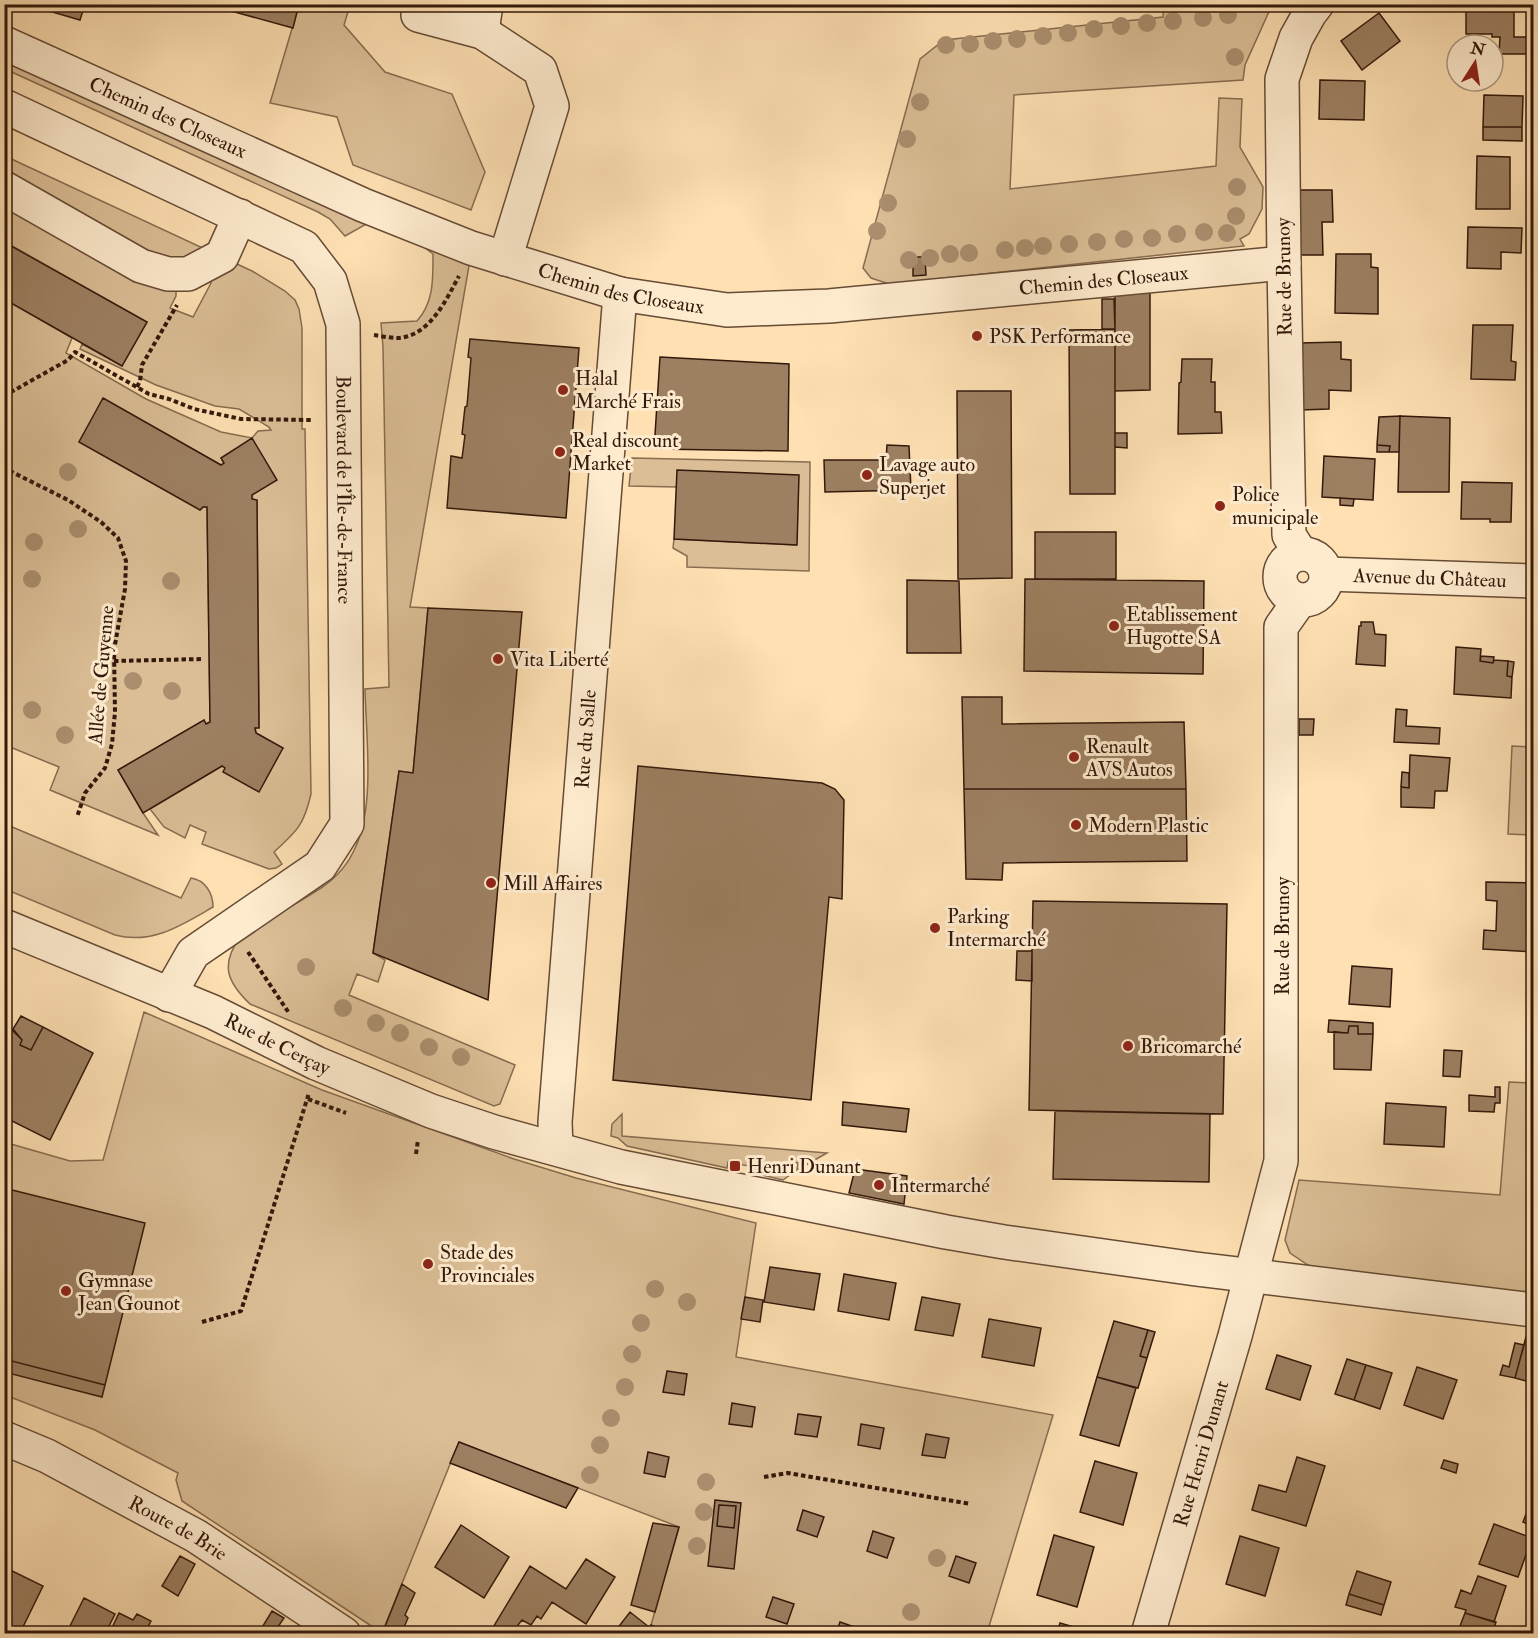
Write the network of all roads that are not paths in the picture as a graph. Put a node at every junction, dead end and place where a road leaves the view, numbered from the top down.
1 (1317, 4) edge
2 (418, 15) dead end
3 (484, 18) edge
4 (4, 43) edge
5 (4, 106) edge
6 (4, 188) edge
7 (240, 216) junction
8 (505, 259) junction
9 (1284, 263) junction
10 (620, 294) junction
11 (1301, 554) junction
12 (1326, 574) junction
13 (1533, 581) edge
14 (1300, 600) junction
15 (4, 926) edge
16 (169, 995) junction
17 (556, 1148) junction
18 (1252, 1276) junction
19 (1533, 1310) edge
20 (4, 1438) edge
21 (344, 1634) edge
22 (1148, 1634) edge

1 - 9 street, Rue de Brunoy
2 - 3 street
3 - 8 street
4 - 8 street, Chemin des Closeaux
5 - 7 street, Boulevard de l'Île-de-France
6 - 7 street
7 - 16 street, Boulevard de l'Île-de-France
8 - 10 street, Chemin des Closeaux
9 - 10 street, Chemin des Closeaux
9 - 11 street, Rue de Brunoy
10 - 17 street, Rue du Salle
11 - 12 street
11 - 14 street
12 - 13 street, Avenue du Château
12 - 14 street
14 - 18 street, Rue de Brunoy
15 - 16 street, Rue de Cerçay
16 - 17 street, Rue de Cerçay
17 - 18 street, Rue de Cerçay
18 - 19 street, Rue de Cerçay
18 - 22 street, Rue Henri Dunant
20 - 21 street, Route de Brie

